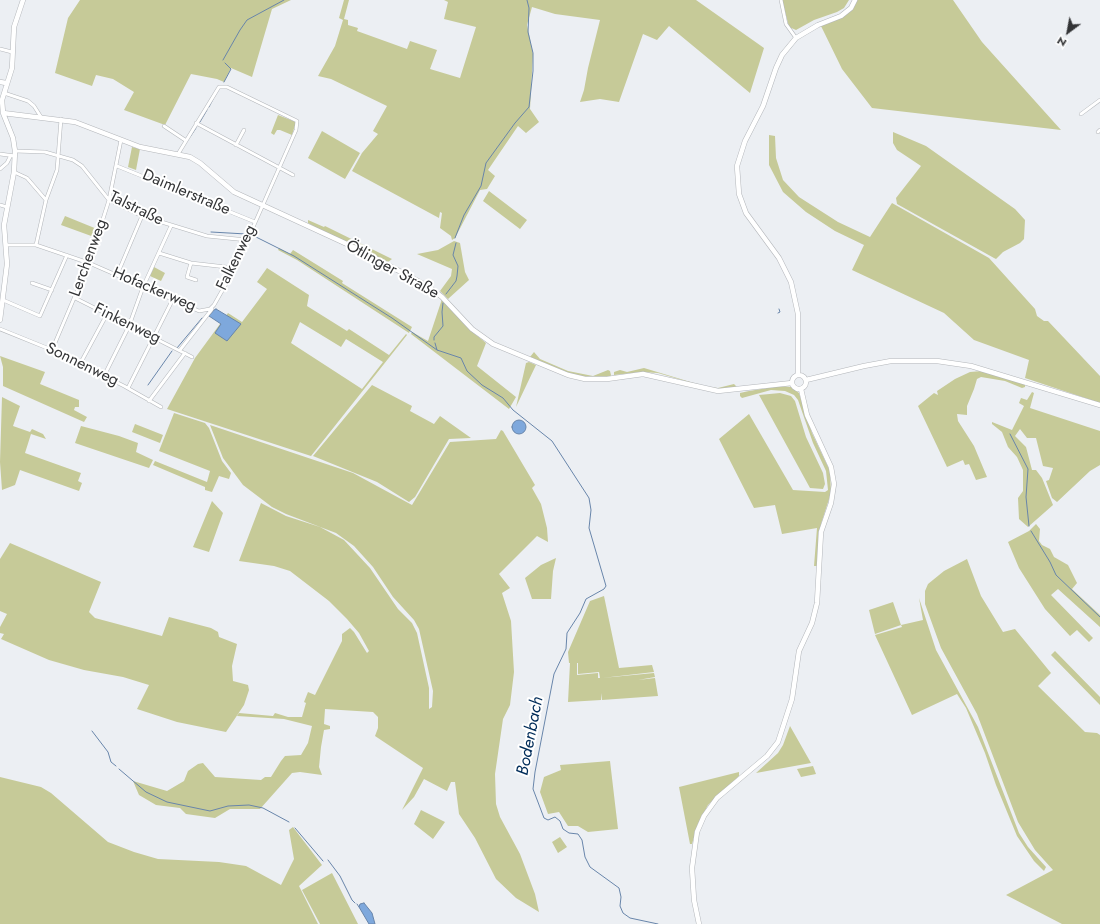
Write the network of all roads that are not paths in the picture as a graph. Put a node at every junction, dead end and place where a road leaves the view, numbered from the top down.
1 (23, 0) edge
2 (781, 0) edge
3 (855, 0) edge
4 (796, 38) junction
5 (0, 49) edge
6 (12, 52) junction
7 (0, 82) edge
8 (6, 83) junction
9 (4, 93) junction
10 (1100, 100) edge
11 (2, 114) edge
12 (1082, 114) dead end
13 (41, 117) junction
14 (61, 120) junction
15 (196, 123) junction
16 (164, 126) dead end
17 (244, 130) dead end
18 (121, 140) junction
19 (185, 140) junction
20 (236, 145) junction
21 (0, 154) edge
22 (178, 154) junction
23 (13, 155) junction
24 (60, 155) junction
25 (117, 166) junction
26 (280, 168) junction
27 (0, 169) edge
28 (14, 172) junction
29 (293, 175) dead end
30 (46, 200) junction
31 (109, 200) junction
32 (0, 206) edge
33 (262, 206) junction
34 (7, 207) junction
35 (142, 216) junction
36 (255, 222) junction
37 (171, 226) junction
38 (247, 240) junction
39 (6, 245) junction
40 (36, 245) junction
41 (159, 253) junction
42 (67, 255) junction
43 (89, 263) junction
44 (192, 263) junction
45 (235, 268) junction
46 (117, 275) junction
47 (196, 280) dead end
48 (32, 283) dead end
49 (143, 287) junction
50 (52, 290) junction
51 (75, 298) junction
52 (173, 299) junction
53 (3, 300) junction
54 (214, 305) junction
55 (210, 309) joint
56 (107, 314) junction
57 (0, 320) edge
58 (161, 325) junction
59 (129, 326) junction
60 (165, 327) dead end
61 (0, 330) edge
62 (154, 337) junction
63 (52, 350) junction
64 (180, 350) junction
65 (185, 353) junction
66 (192, 357) dead end
67 (80, 364) junction
68 (798, 375) junction
69 (104, 376) junction
70 (806, 380) junction
71 (792, 383) junction
72 (128, 388) junction
73 (801, 389) junction
74 (149, 401) junction
75 (1100, 405) edge
76 (161, 407) dead end
77 (699, 924) edge

1 - 6 main road
2 - 4 street
3 - 4 main road
4 - 68 main road
5 - 6 street
6 - 8 main road
7 - 8 main road
8 - 9 main road
9 - 11 main road
9 - 13 street
10 - 12 street
11 - 13 main road, Ötlinger Straße
11 - 23 main road
13 - 14 main road, Ötlinger Straße
14 - 18 main road, Ötlinger Straße
14 - 24 street
15 - 19 street
15 - 20 street
15 - 26 street, Falkenweg
16 - 19 street
17 - 20 street
18 - 22 main road, Ötlinger Straße
18 - 25 street, Lerchenweg
19 - 22 street
20 - 26 street
21 - 23 street, Talstraße
22 - 33 main road, Ötlinger Straße
23 - 24 street, Talstraße
23 - 27 street
23 - 28 main road
24 - 30 street
24 - 31 street, Talstraße
25 - 31 street, Lerchenweg
25 - 36 street, Daimlerstraße
26 - 29 street
26 - 33 street, Falkenweg
28 - 30 street
28 - 34 main road
30 - 40 street
31 - 35 street, Talstraße
31 - 43 street, Lerchenweg
32 - 34 street
33 - 36 street, Falkenweg
33 - 71 main road, Ötlinger Straße
34 - 39 main road
35 - 37 street, Talstraße
35 - 46 street
36 - 38 street, Falkenweg
37 - 38 street, Talstraße
37 - 41 street
38 - 45 street, Falkenweg
39 - 40 street, Hofackerweg
39 - 53 main road
40 - 42 street, Hofackerweg
41 - 44 street
41 - 49 street
42 - 43 street, Hofackerweg
42 - 50 street
43 - 46 street, Hofackerweg
43 - 51 street, Lerchenweg
44 - 45 street
44 - 47 street
45 - 54 street, Falkenweg
46 - 49 street, Hofackerweg
48 - 50 street
49 - 52 street, Hofackerweg
49 - 59 street
50 - 53 street
51 - 56 street, Finkenweg
51 - 63 street, Lerchenweg
52 - 55 street, Hofackerweg
52 - 58 street
53 - 57 main road
54 - 55 street, Falkenweg
54 - 64 street
56 - 59 street, Finkenweg
56 - 67 street
58 - 60 street
58 - 62 street
59 - 62 street, Finkenweg
59 - 69 street
61 - 63 street, Sonnenweg
62 - 64 street, Finkenweg
62 - 72 street
63 - 67 street, Sonnenweg
64 - 65 street, Finkenweg
65 - 66 street, Finkenweg
65 - 74 street
67 - 69 street, Sonnenweg
68 - 70 main road
68 - 71 main road
69 - 72 street, Sonnenweg
70 - 73 main road
70 - 75 main road
71 - 73 main road
72 - 74 street, Sonnenweg
73 - 77 main road
74 - 76 street, Sonnenweg

